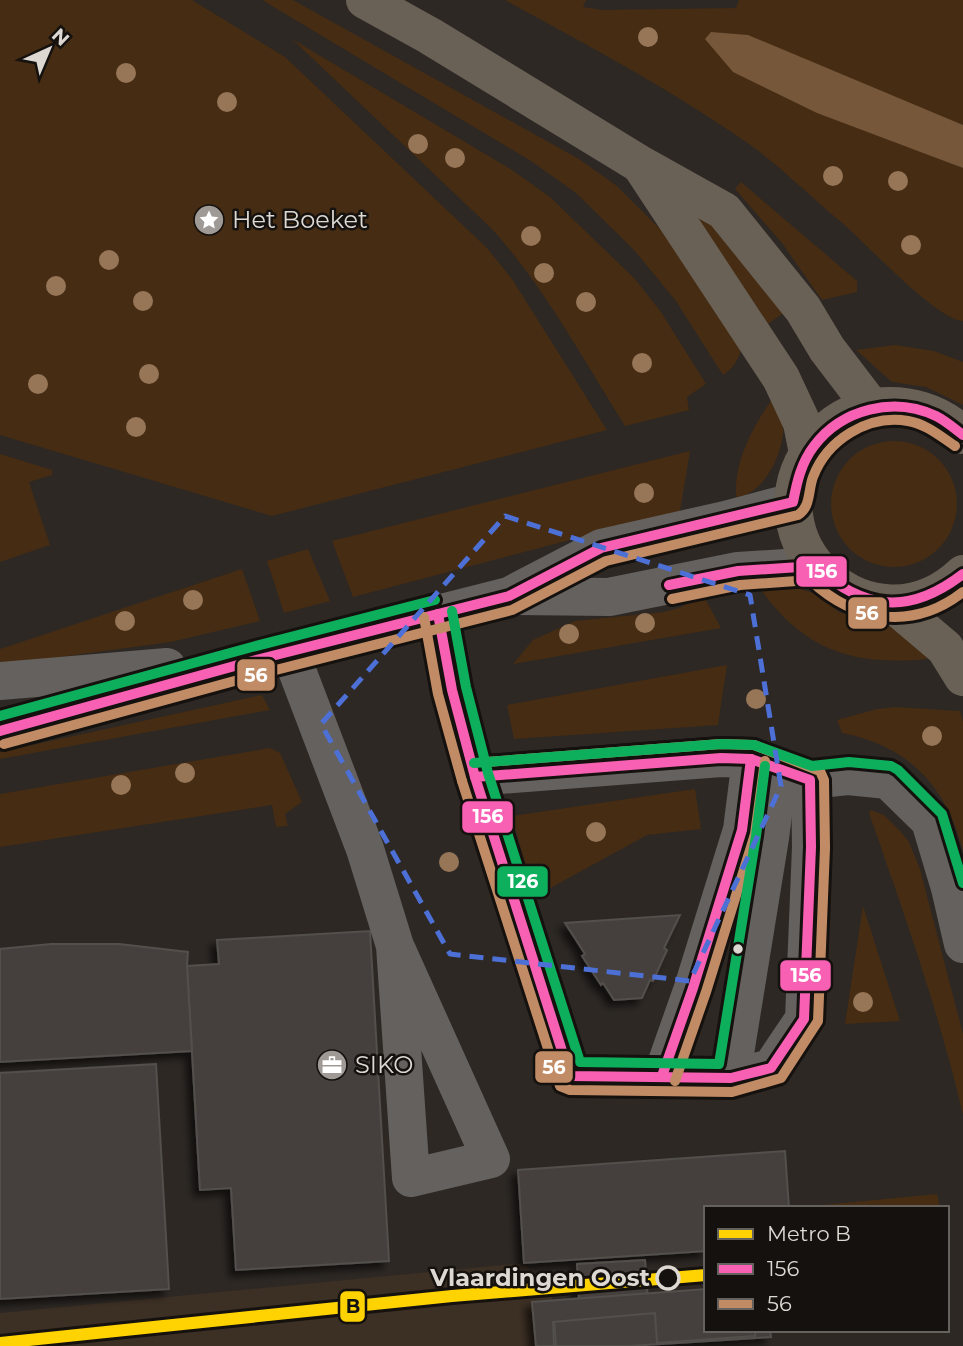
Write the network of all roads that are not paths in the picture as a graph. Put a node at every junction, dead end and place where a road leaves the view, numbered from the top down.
1 (365, 0) edge
2 (638, 163) junction
3 (872, 408) junction
4 (963, 435) edge
5 (808, 453) junction
6 (793, 502) junction
7 (815, 566) junction
8 (963, 574) edge
9 (509, 596) junction
10 (893, 604) junction
11 (438, 614) junction
12 (273, 656) junction
13 (963, 677) edge
14 (0, 681) edge
15 (0, 731) edge
16 (780, 769) junction
17 (475, 777) junction
18 (963, 944) edge
19 (395, 946) junction
20 (662, 1076) junction
21 (731, 1078) junction

1 - 2 main road
2 - 3 main road
2 - 5 main road
3 - 4 main road
3 - 5 main road
5 - 6 main road
6 - 7 main road
6 - 9 street
7 - 9 street
7 - 10 main road
8 - 10 main road
9 - 11 street
10 - 13 main road
11 - 12 street
11 - 17 street
12 - 14 street
12 - 15 street
12 - 19 street
16 - 17 street
16 - 18 street
16 - 20 street
16 - 21 street
16 - 21 street
17 - 20 street
19 - 19 street
20 - 21 street

